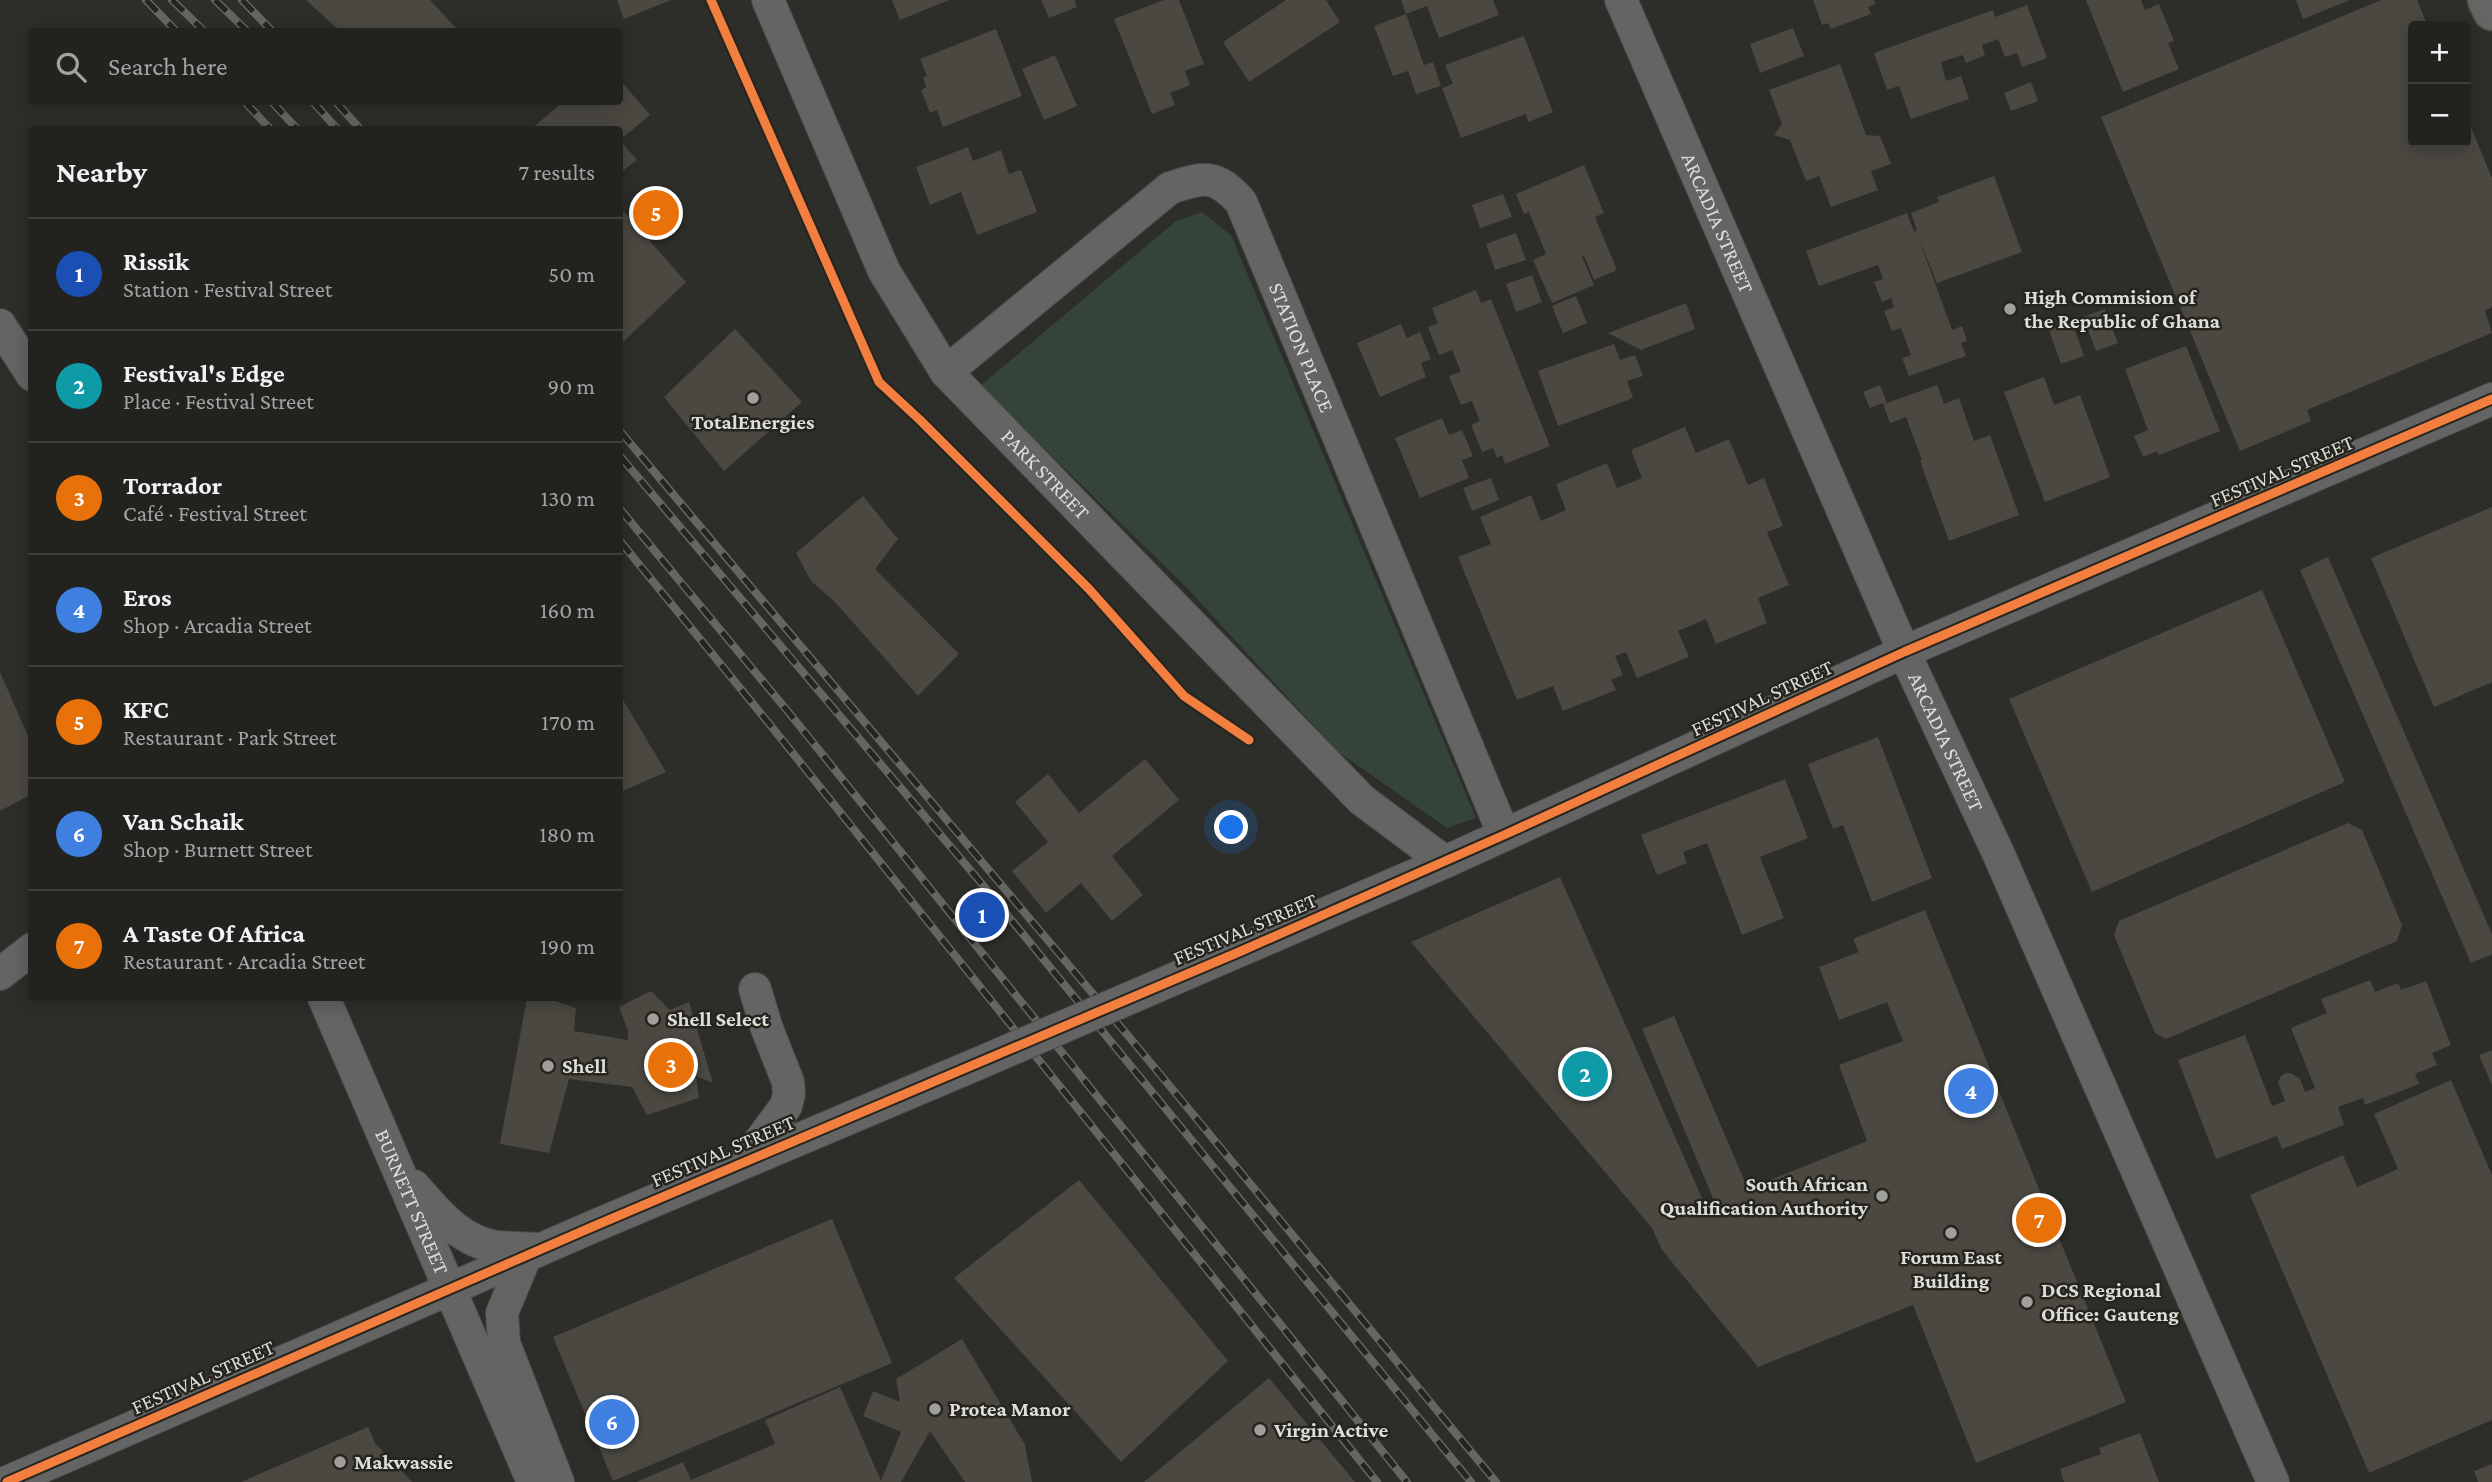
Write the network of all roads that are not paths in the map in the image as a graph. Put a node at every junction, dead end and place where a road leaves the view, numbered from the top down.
1 (768, 0) edge
2 (1621, 0) edge
3 (2487, 0) edge
4 (2492, 11) edge
5 (0, 325) edge
6 (28, 369) edge
7 (946, 372) junction
8 (2492, 399) edge
9 (1904, 652) junction
10 (1504, 835) junction
11 (1445, 862) junction
12 (28, 952) edge
13 (0, 974) edge
14 (755, 989) dead end
15 (325, 1001) edge
16 (745, 1161) junction
17 (397, 1167) junction
18 (533, 1252) junction
19 (449, 1289) junction
20 (7, 1482) edge
21 (533, 1482) edge
22 (558, 1482) edge
23 (2273, 1482) edge

1 - 7 street, PARK STREET
2 - 9 street, ARCADIA STREET
3 - 4 main road
5 - 6 street
7 - 10 street, STATION PLACE
7 - 11 street, PARK STREET
8 - 9 street, FESTIVAL STREET
9 - 10 street, FESTIVAL STREET
9 - 23 street, ARCADIA STREET
10 - 11 street, FESTIVAL STREET
11 - 16 street, FESTIVAL STREET, bridge
12 - 13 street
14 - 16 street
15 - 17 street, BURNETT STREET
16 - 18 street, FESTIVAL STREET
17 - 18 street
17 - 19 street, BURNETT STREET
18 - 19 street, FESTIVAL STREET
18 - 22 street
19 - 20 street, FESTIVAL STREET
19 - 21 street, BURNETT STREET

